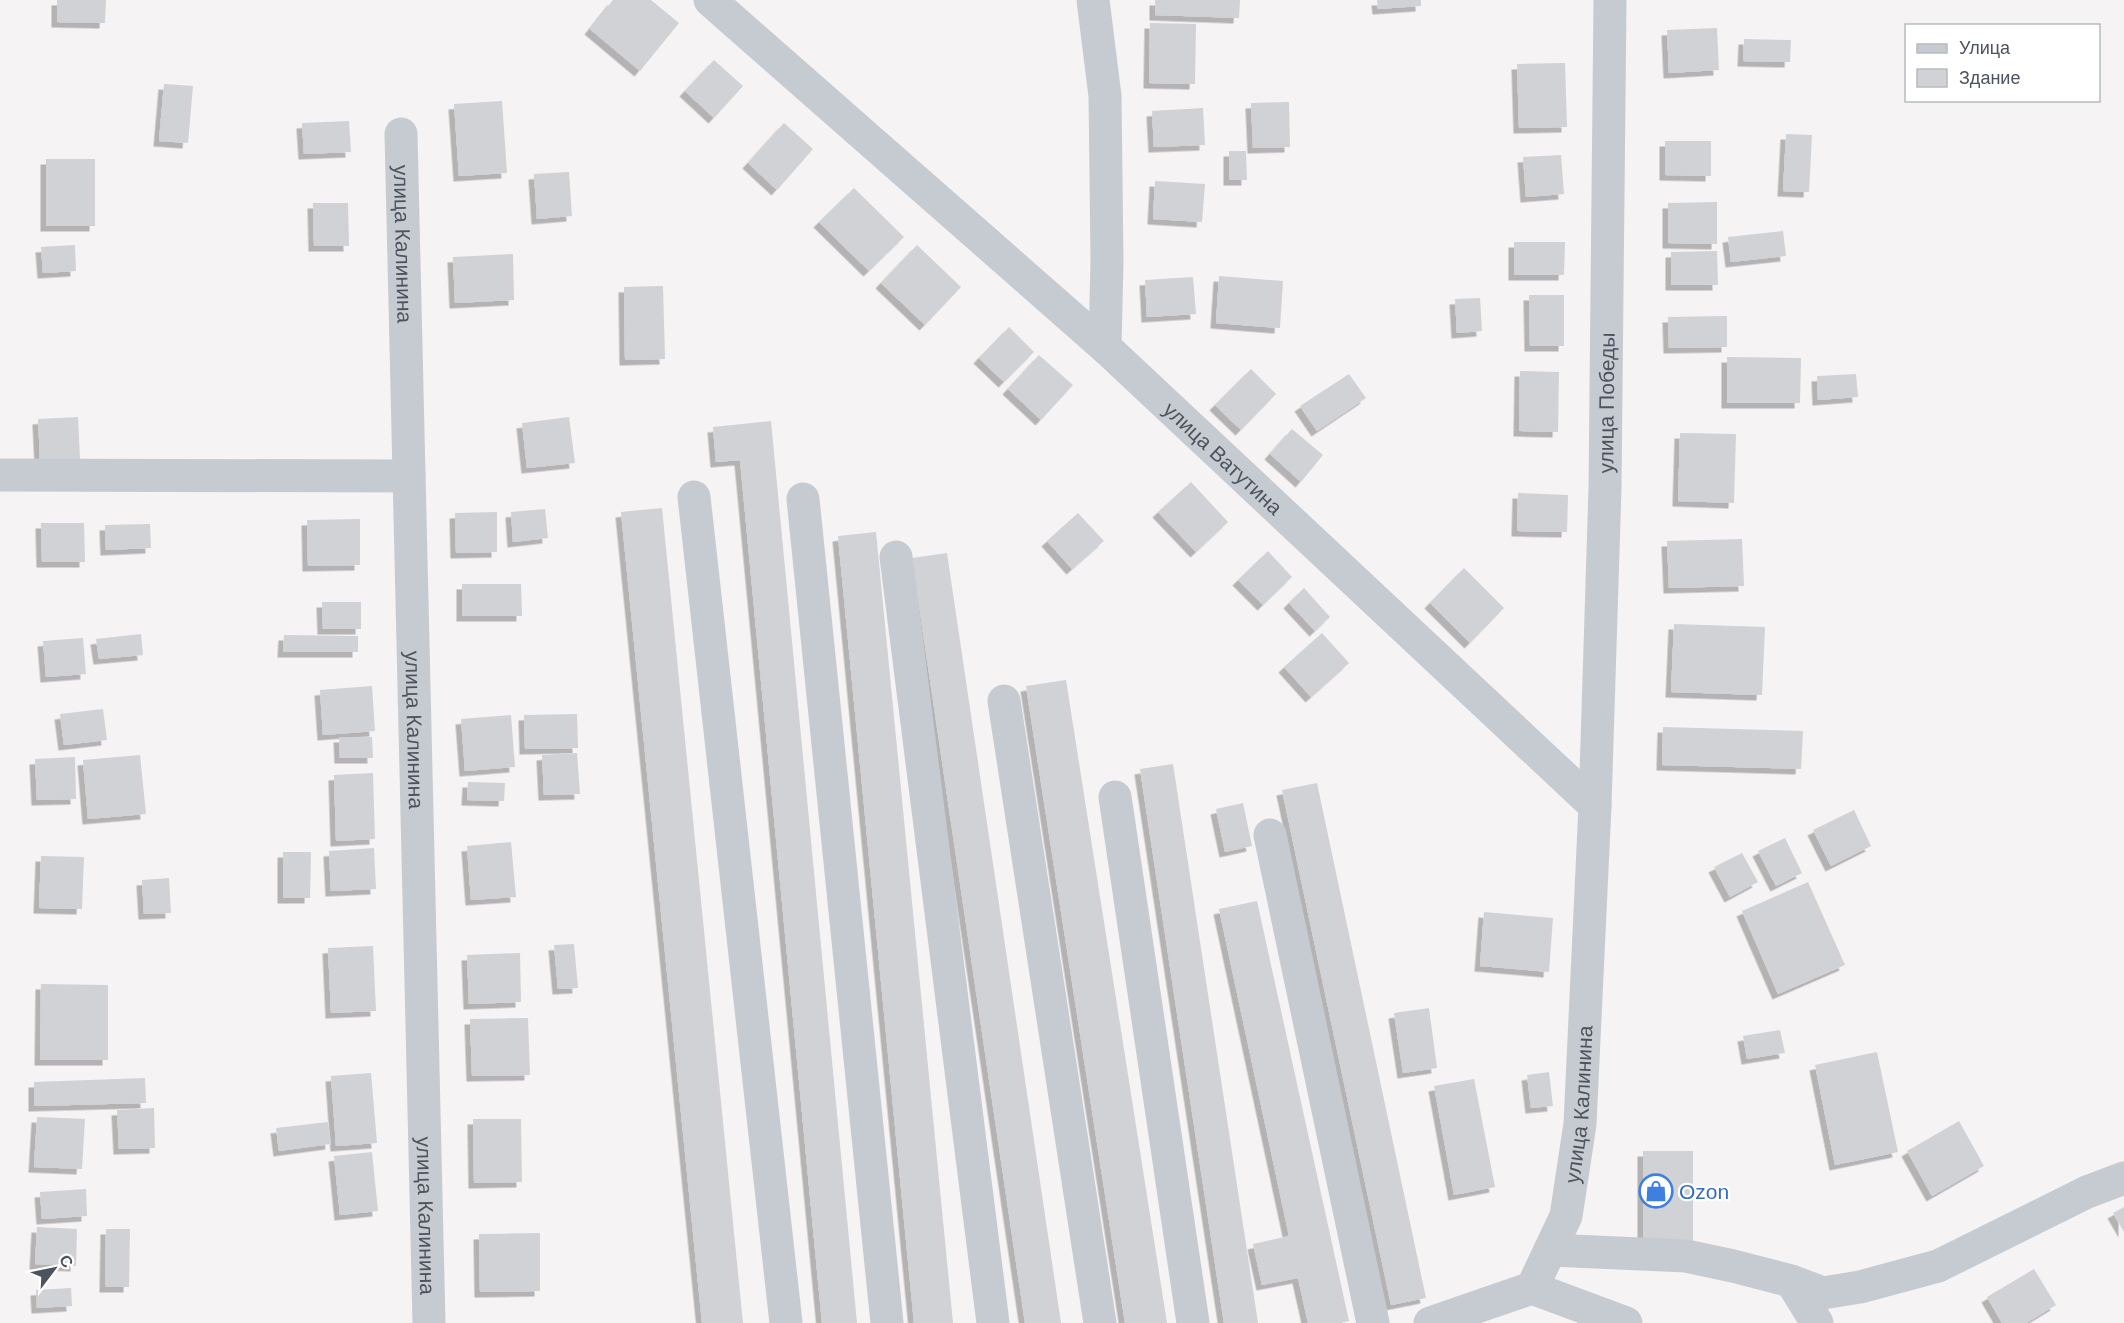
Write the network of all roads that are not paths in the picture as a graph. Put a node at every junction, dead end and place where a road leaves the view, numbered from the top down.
1 (710, 0) edge
2 (1093, 0) edge
3 (1610, 0) edge
4 (401, 134) dead end
5 (1105, 347) junction
6 (0, 475) edge
7 (409, 476) junction
8 (694, 497) dead end
9 (803, 499) dead end
10 (896, 557) dead end
11 (1004, 701) dead end
12 (1115, 797) dead end
13 (1595, 806) junction
14 (1270, 835) dead end
15 (2124, 1178) edge
16 (1550, 1250) junction
17 (1791, 1281) junction
18 (1532, 1288) junction
19 (429, 1323) edge
20 (786, 1323) edge
21 (888, 1323) edge
22 (993, 1323) edge
23 (1100, 1323) edge
24 (1193, 1323) edge
25 (1373, 1323) edge
26 (1430, 1323) edge
27 (1626, 1323) edge
28 (1817, 1323) edge

1 - 5 street, улица Ватутина
2 - 5 street
3 - 13 street, улица Победы
4 - 7 street, улица Калинина
5 - 13 street, улица Ватутина
6 - 7 street
7 - 19 street, улица Калинина
8 - 20 street
9 - 21 street
10 - 22 street
11 - 23 street
12 - 24 street
13 - 16 street, улица Калинина
14 - 25 street
15 - 17 street
16 - 17 street
16 - 18 street, улица Калинина
17 - 28 street
18 - 26 street
18 - 27 street

